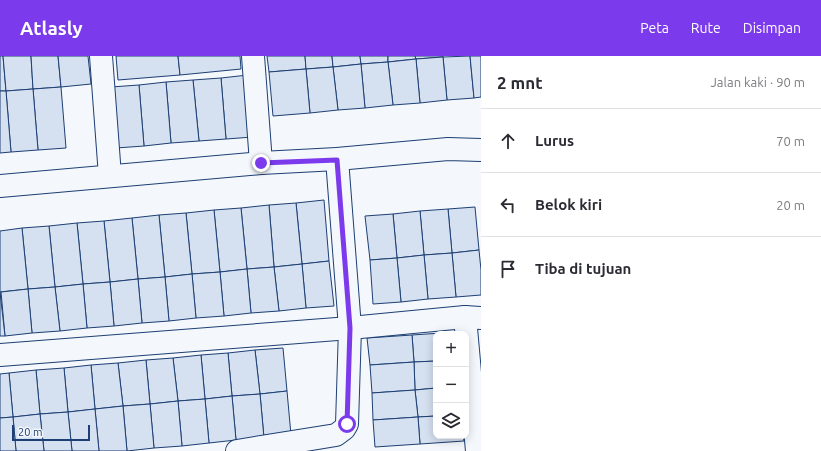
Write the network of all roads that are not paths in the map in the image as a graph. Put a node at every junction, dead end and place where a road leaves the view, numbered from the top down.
1 (101, 56) edge
2 (253, 56) edge
3 (481, 150) edge
4 (337, 160) junction
5 (261, 163) junction
6 (110, 176) junction
7 (0, 186) edge
8 (473, 318) edge
9 (350, 328) junction
10 (0, 355) edge
11 (237, 451) edge
12 (477, 451) edge

1 - 6 street
2 - 5 street
3 - 4 street
4 - 5 street
4 - 9 street
5 - 6 street
6 - 7 street
8 - 9 street
8 - 12 street
9 - 10 street
9 - 11 street

